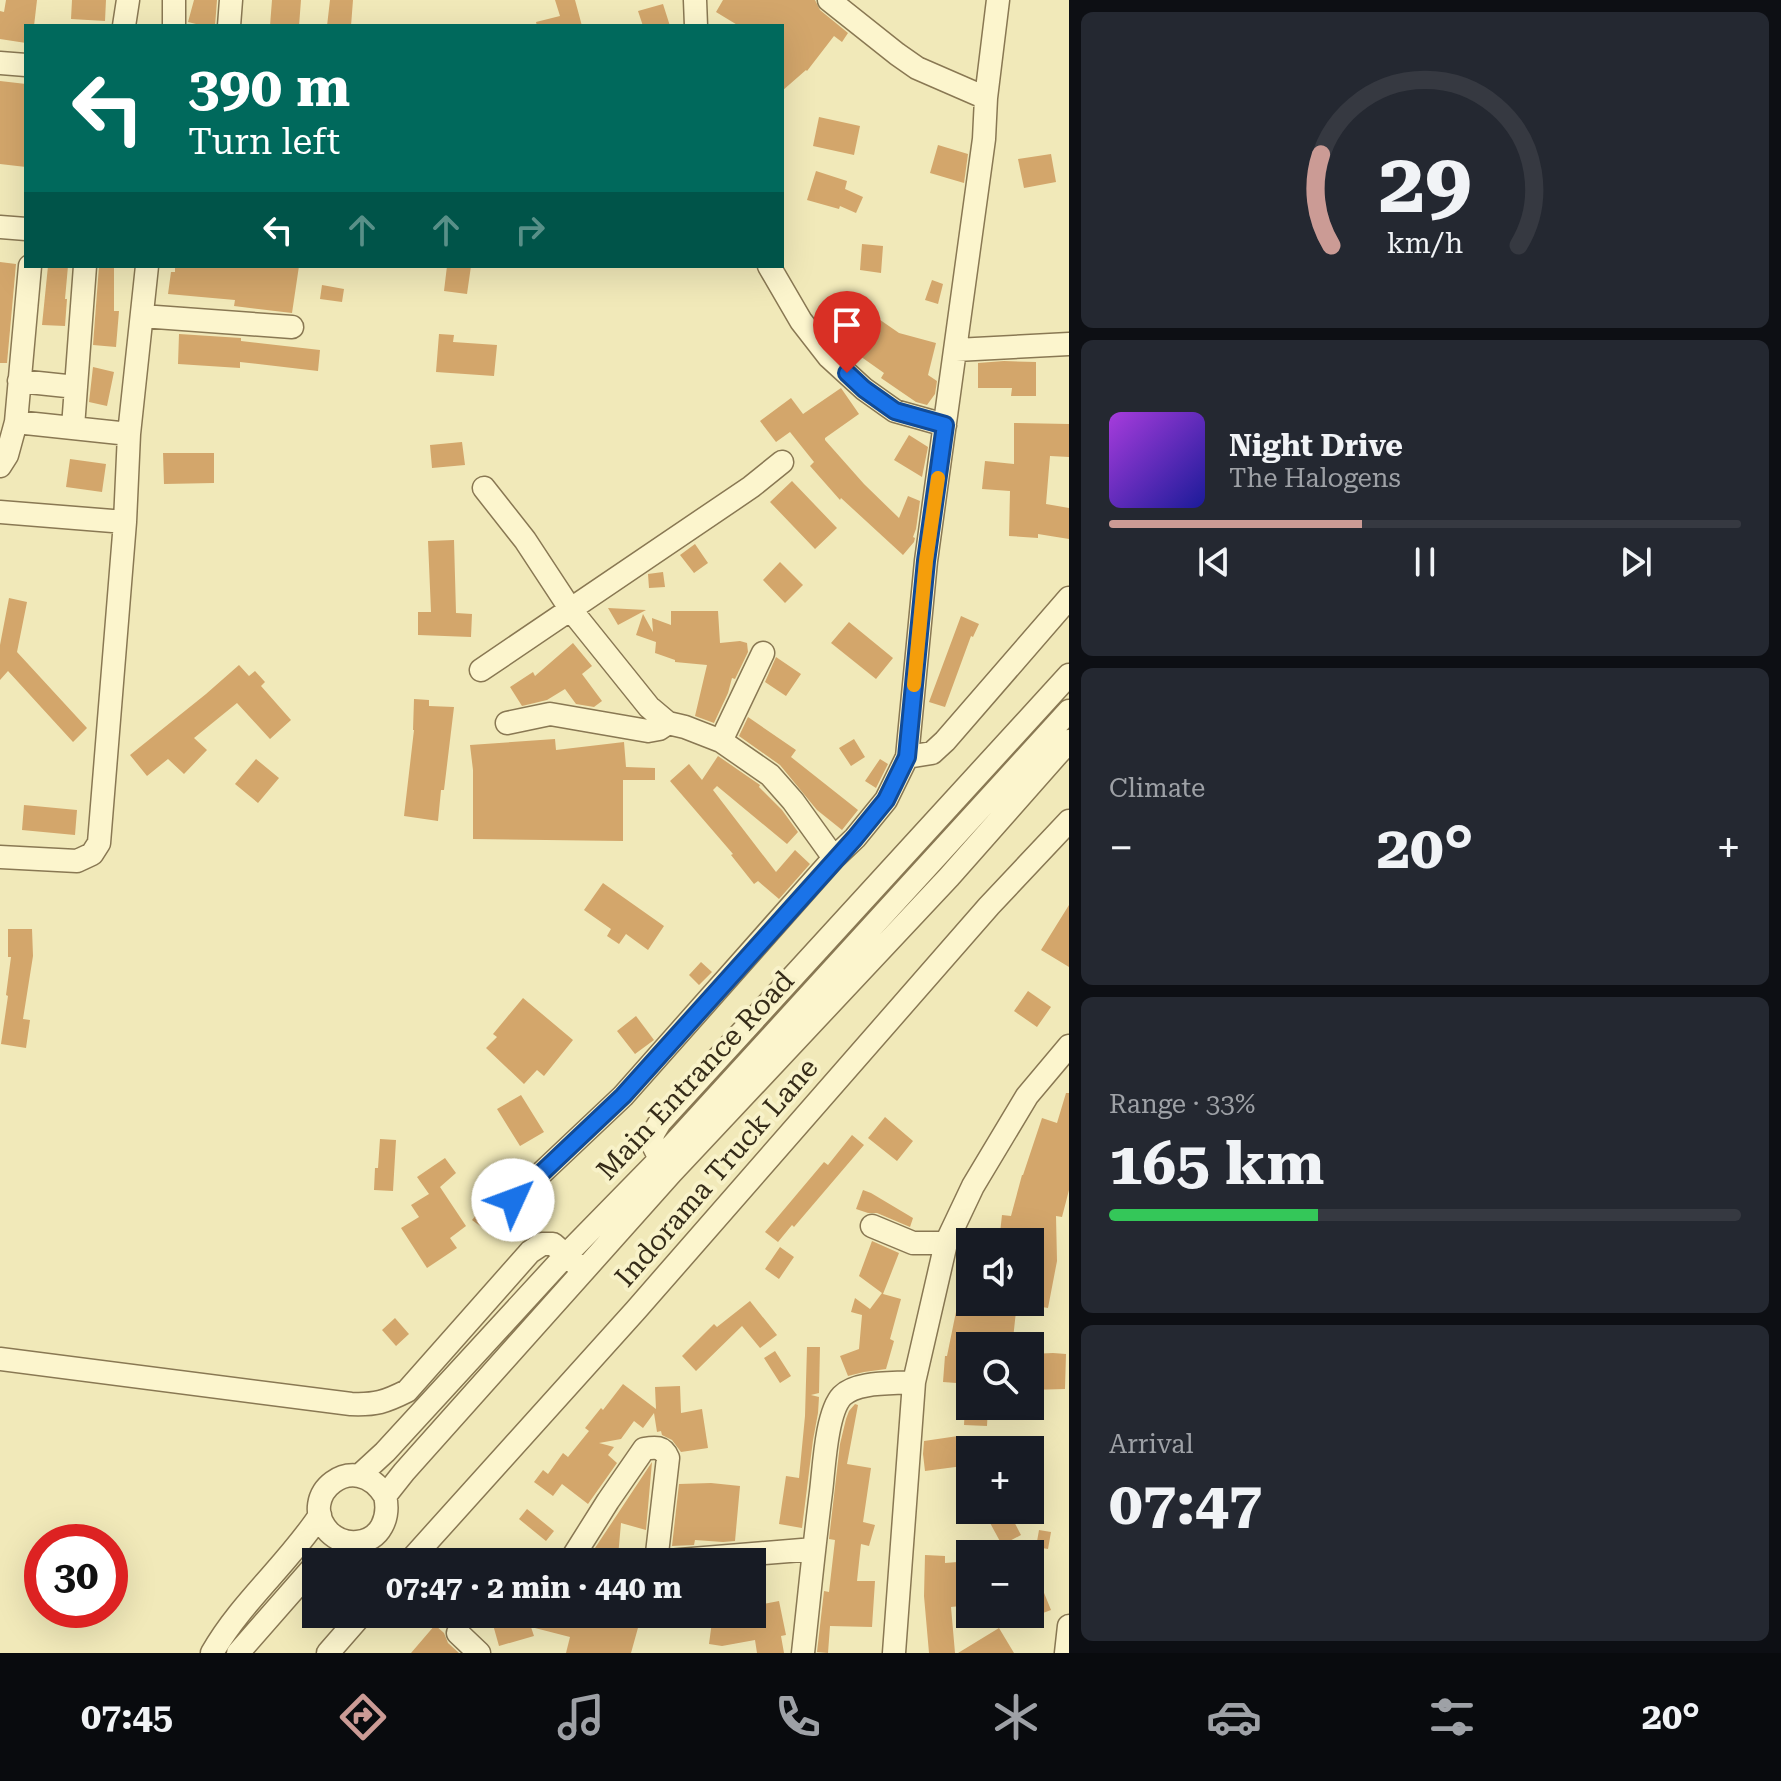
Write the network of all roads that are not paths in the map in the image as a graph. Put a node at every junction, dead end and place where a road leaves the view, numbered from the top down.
1 (128, 0) edge
2 (174, 0) edge
3 (231, 0) edge
4 (695, 0) edge
5 (829, 0) edge
6 (998, 0) edge
7 (124, 24) edge
8 (174, 24) edge
9 (229, 24) edge
10 (696, 24) edge
11 (0, 63) edge
12 (24, 65) edge
13 (986, 98) junction
14 (0, 227) edge
15 (24, 229) edge
16 (30, 268) edge
17 (85, 268) edge
18 (147, 268) edge
19 (770, 268) edge
20 (142, 316) junction
21 (292, 327) dead end
22 (1069, 344) edge
23 (956, 350) junction
24 (19, 381) junction
25 (76, 387) junction
26 (16, 422) junction
27 (945, 425) junction
28 (73, 427) junction
29 (129, 434) junction
30 (782, 462) dead end
31 (0, 466) edge
32 (484, 488) dead end
33 (0, 512) edge
34 (125, 522) junction
35 (1069, 598) edge
36 (571, 610) junction
37 (763, 653) dead end
38 (481, 670) dead end
39 (1069, 675) edge
40 (1069, 711) edge
41 (507, 723) dead end
42 (668, 723) junction
43 (721, 741) junction
44 (1069, 741) edge
45 (907, 757) junction
46 (1069, 821) edge
47 (0, 857) edge
48 (834, 858) junction
49 (1069, 1046) edge
50 (666, 1166) junction
51 (513, 1200) dead end
52 (872, 1226) dead end
53 (946, 1243) junction
54 (566, 1255) junction
55 (583, 1271) junction
56 (0, 1359) edge
57 (914, 1382) junction
58 (360, 1475) junction
59 (385, 1496) junction
60 (320, 1515) junction
61 (343, 1541) junction
62 (335, 1548) edge
63 (422, 1548) edge
64 (578, 1548) edge
65 (658, 1548) edge
66 (814, 1549) junction
67 (766, 1553) edge
68 (302, 1580) edge
69 (1069, 1626) edge
70 (350, 1628) edge
71 (458, 1633) dead end
72 (212, 1653) edge
73 (238, 1653) edge
74 (328, 1653) edge
75 (479, 1653) edge
76 (803, 1653) edge
77 (894, 1653) edge
78 (1066, 1653) edge

1 - 7 street
2 - 8 street
3 - 9 street
4 - 10 street
5 - 13 street
6 - 13 street
11 - 12 street
13 - 23 street
14 - 15 street
16 - 24 street
17 - 25 street
18 - 20 street
19 - 27 street
20 - 21 street
20 - 29 street
22 - 23 street
23 - 27 street
24 - 25 street
24 - 26 street
25 - 28 street
26 - 28 street
26 - 31 street
27 - 45 street
28 - 29 street
29 - 34 street
30 - 36 street
32 - 36 street
33 - 34 street
34 - 47 street
35 - 45 street
36 - 38 street
36 - 42 street
37 - 43 street
39 - 50 street
40 - 50 street, Main Entrance Road
41 - 42 street
42 - 43 street
43 - 48 street
44 - 50 street
45 - 48 street
46 - 63 street, Indorama Truck Lane
48 - 51 street
49 - 53 street
50 - 54 street, Main Entrance Road
50 - 55 street
52 - 53 street
53 - 57 street
54 - 55 street
54 - 56 street
54 - 58 street, Main Entrance Road
55 - 59 street
57 - 66 street
57 - 77 street
58 - 59 street
58 - 60 street
59 - 61 street
60 - 61 street
60 - 72 street
61 - 62 street
64 - 65 street
66 - 67 street
66 - 76 street
68 - 73 street
69 - 78 street
70 - 74 street
71 - 75 street

